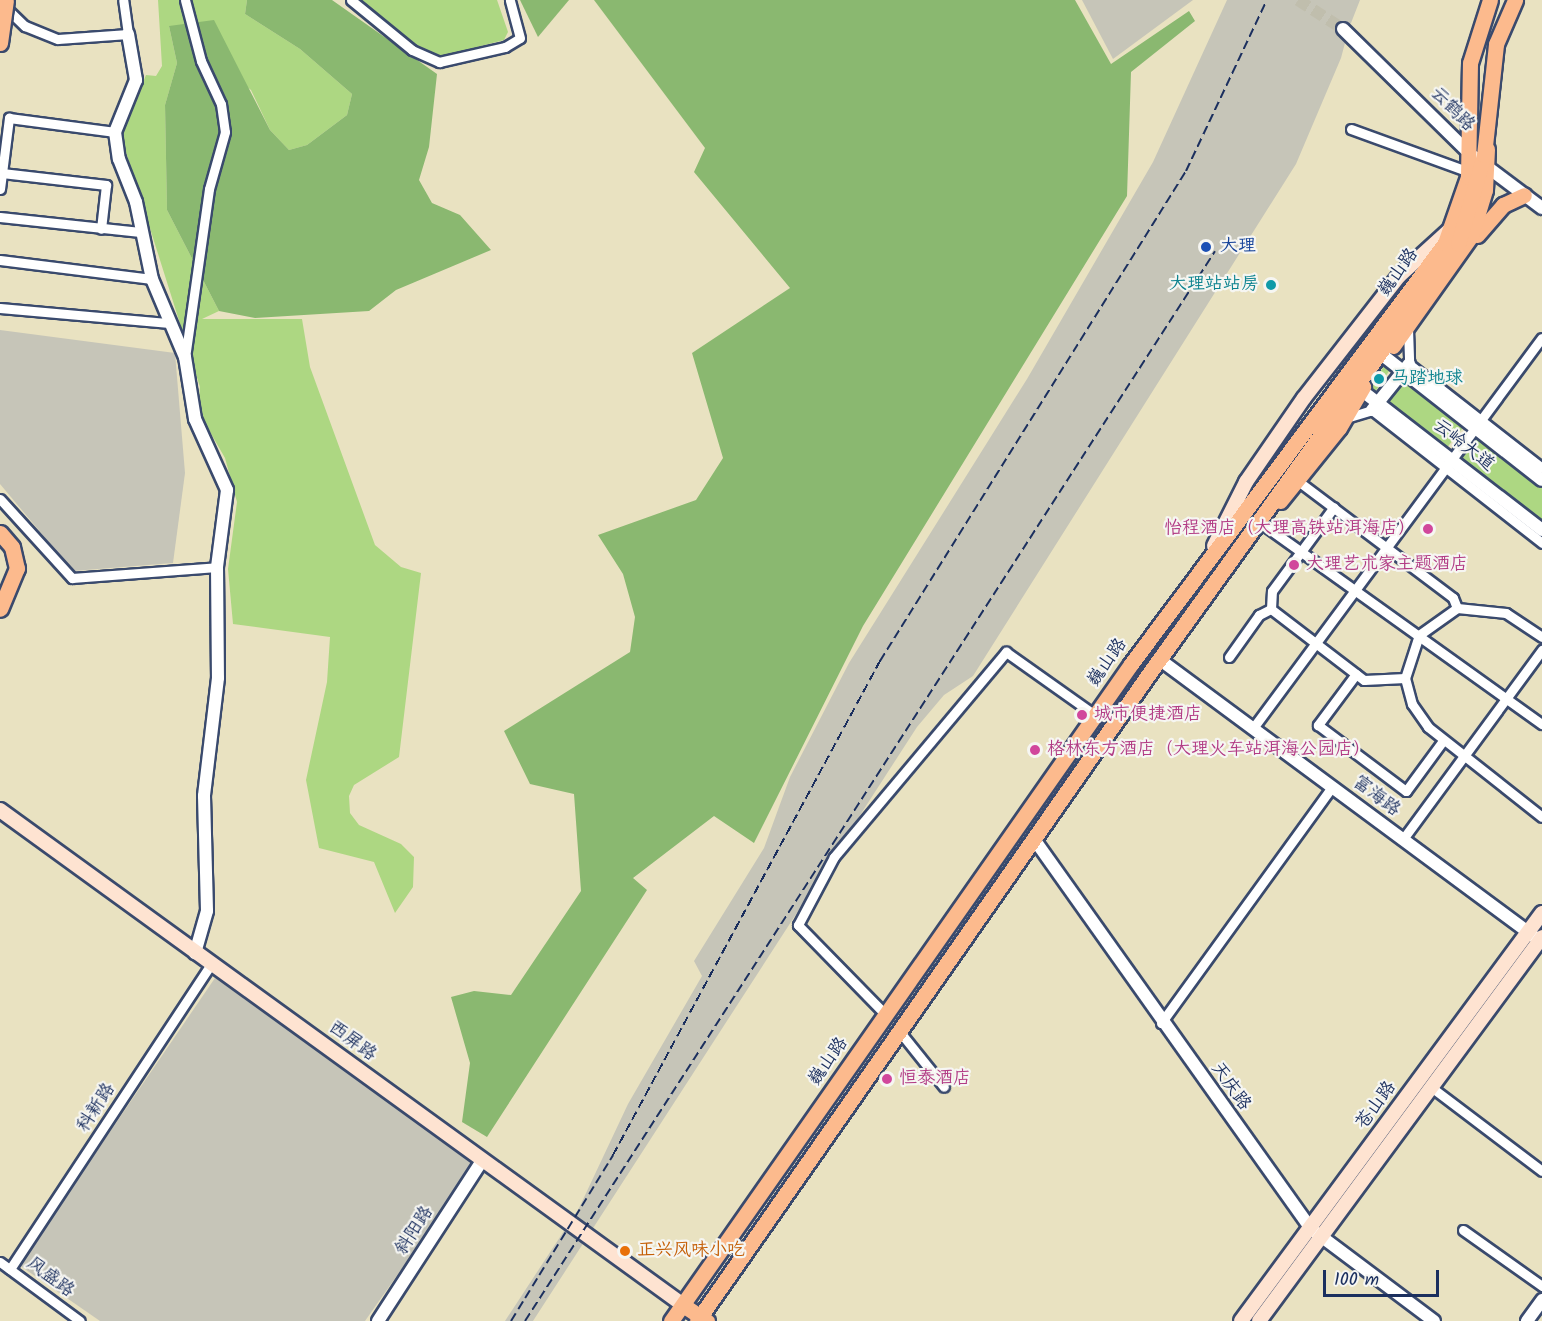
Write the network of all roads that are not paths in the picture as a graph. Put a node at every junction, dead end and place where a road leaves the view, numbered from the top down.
1 (6, 0) edge
2 (123, 0) edge
3 (185, 0) edge
4 (351, 0) edge
5 (510, 0) edge
6 (1490, 0) edge
7 (1515, 0) edge
8 (0, 2) edge
9 (1343, 28) tunnel mouth
10 (128, 33) junction
11 (0, 43) edge
12 (1351, 129) dead end
13 (115, 132) junction
14 (1480, 161) junction
15 (1469, 172) junction
16 (2, 173) junction
17 (0, 189) edge
18 (1524, 195) junction
19 (1542, 208) edge
20 (0, 217) edge
21 (101, 228) junction
22 (140, 232) junction
23 (0, 260) edge
24 (1451, 268) junction
25 (152, 279) junction
26 (0, 308) edge
27 (169, 323) junction
28 (1409, 326) junction
29 (1542, 338) edge
30 (185, 357) junction
31 (1385, 357) junction
32 (1406, 367) junction
33 (1361, 390) junction
34 (1375, 406) junction
35 (1344, 419) junction
36 (1478, 424) junction
37 (1449, 464) junction
38 (1542, 468) edge
39 (1542, 480) edge
40 (1298, 481) junction
41 (0, 499) edge
42 (1334, 507) junction
43 (1258, 521) junction
44 (1542, 530) edge
45 (0, 533) edge
46 (1542, 543) edge
47 (0, 545) edge
48 (1387, 547) junction
49 (1302, 550) junction
50 (217, 567) junction
51 (1356, 589) junction
52 (0, 592) edge
53 (1457, 608) junction
54 (0, 609) edge
55 (1272, 609) junction
56 (1419, 635) junction
57 (1542, 637) edge
58 (1316, 644) junction
59 (1542, 650) edge
60 (1229, 657) dead end
61 (1159, 659) junction
62 (1356, 674) junction
63 (1405, 678) junction
64 (1506, 698) junction
65 (1095, 715) junction
66 (1542, 724) edge
67 (1252, 728) junction
68 (1442, 742) junction
69 (1464, 757) junction
70 (1332, 787) junction
71 (0, 810) edge
72 (1542, 817) edge
73 (1034, 839) junction
74 (1403, 839) junction
75 (1542, 913) edge
76 (1538, 938) edge
77 (195, 952) junction
78 (212, 964) junction
79 (886, 1015) junction
80 (1161, 1023) junction
81 (900, 1032) junction
82 (944, 1087) dead end
83 (1431, 1087) junction
84 (482, 1161) junction
85 (1542, 1171) edge
86 (1310, 1228) junction
87 (1463, 1230) dead end
88 (1322, 1236) junction
89 (0, 1262) edge
90 (10, 1269) junction
91 (1542, 1286) edge
92 (1542, 1300) edge
93 (682, 1305) junction
94 (698, 1320) edge
95 (80, 1321) edge
96 (378, 1321) edge
97 (671, 1321) edge
98 (1241, 1321) edge
99 (1259, 1321) edge
100 (1434, 1321) edge
101 (1527, 1321) edge

1 - 11 main road, bridge
2 - 10 street
3 - 30 street
4 - 5 street
6 - 14 main road, 巍山路
7 - 14 main road, 巍山路
8 - 10 street
9 - 14 street, 云鹤路
10 - 13 street
12 - 15 street
13 - 16 street
13 - 22 street
14 - 15 main road, 巍山路
14 - 18 street, 云鹤路
14 - 24 main road
14 - 43 main road, 巍山路
15 - 65 main road, 巍山路
16 - 17 street
16 - 21 street
18 - 19 street, 云鹤路
18 - 24 main road
20 - 21 street
21 - 22 street
22 - 25 street
23 - 25 street
24 - 28 main road
25 - 27 street
26 - 27 street
27 - 30 street
28 - 31 main road
28 - 32 street
29 - 36 street
30 - 50 street
31 - 32 street, 云岭大道
31 - 33 main road
32 - 34 street
32 - 36 street, 云岭大道
33 - 34 street, 云岭大道
33 - 35 main road
34 - 35 street
34 - 37 street, 云岭大道
35 - 40 main road
36 - 37 street
36 - 38 street
36 - 39 street, 云岭大道
37 - 44 street, 云岭大道
37 - 46 street
37 - 48 street
40 - 42 street
40 - 43 main road
41 - 50 street
42 - 48 street
42 - 49 street
43 - 49 street
43 - 61 main road, 巍山路
45 - 54 main road
47 - 52 main road
48 - 51 street
48 - 53 street
49 - 51 street
49 - 55 street
50 - 77 street
51 - 56 street
51 - 58 street
53 - 56 street
53 - 57 street
55 - 58 street
55 - 60 street
56 - 63 street
56 - 64 street
58 - 62 street
58 - 67 street
59 - 64 street
61 - 67 street, 富海路
61 - 73 main road, 巍山路
62 - 63 street
62 - 68 street
63 - 68 street
64 - 66 street
64 - 69 street
65 - 79 main road, 巍山路
65 - 79 street
67 - 70 street, 富海路
68 - 69 street
69 - 72 street
69 - 74 street
70 - 74 street, 富海路
70 - 80 street
71 - 77 main road, 西屏路
73 - 80 street, 天庆路
73 - 81 main road, 巍山路
74 - 76 street, 富海路
75 - 76 main road, 苍山路
76 - 83 main road, 苍山路
76 - 86 main road, 苍山路
77 - 78 main road, 西屏路
78 - 84 main road, 西屏路
78 - 90 street, 科新路
79 - 81 main road
79 - 93 main road, 巍山路
80 - 86 street, 天庆路
81 - 82 street
81 - 94 main road, 巍山路
83 - 85 street
83 - 88 main road, 苍山路
84 - 93 main road, 西屏路
84 - 96 street, 斜阳路
86 - 88 street, 天庆路
86 - 98 main road, 苍山路
87 - 91 street
88 - 99 main road, 苍山路
88 - 100 street, 天庆路
89 - 90 street, 风盛路
90 - 95 street, 风盛路
92 - 101 street
93 - 94 main road, 西屏路
93 - 97 main road, 巍山路

